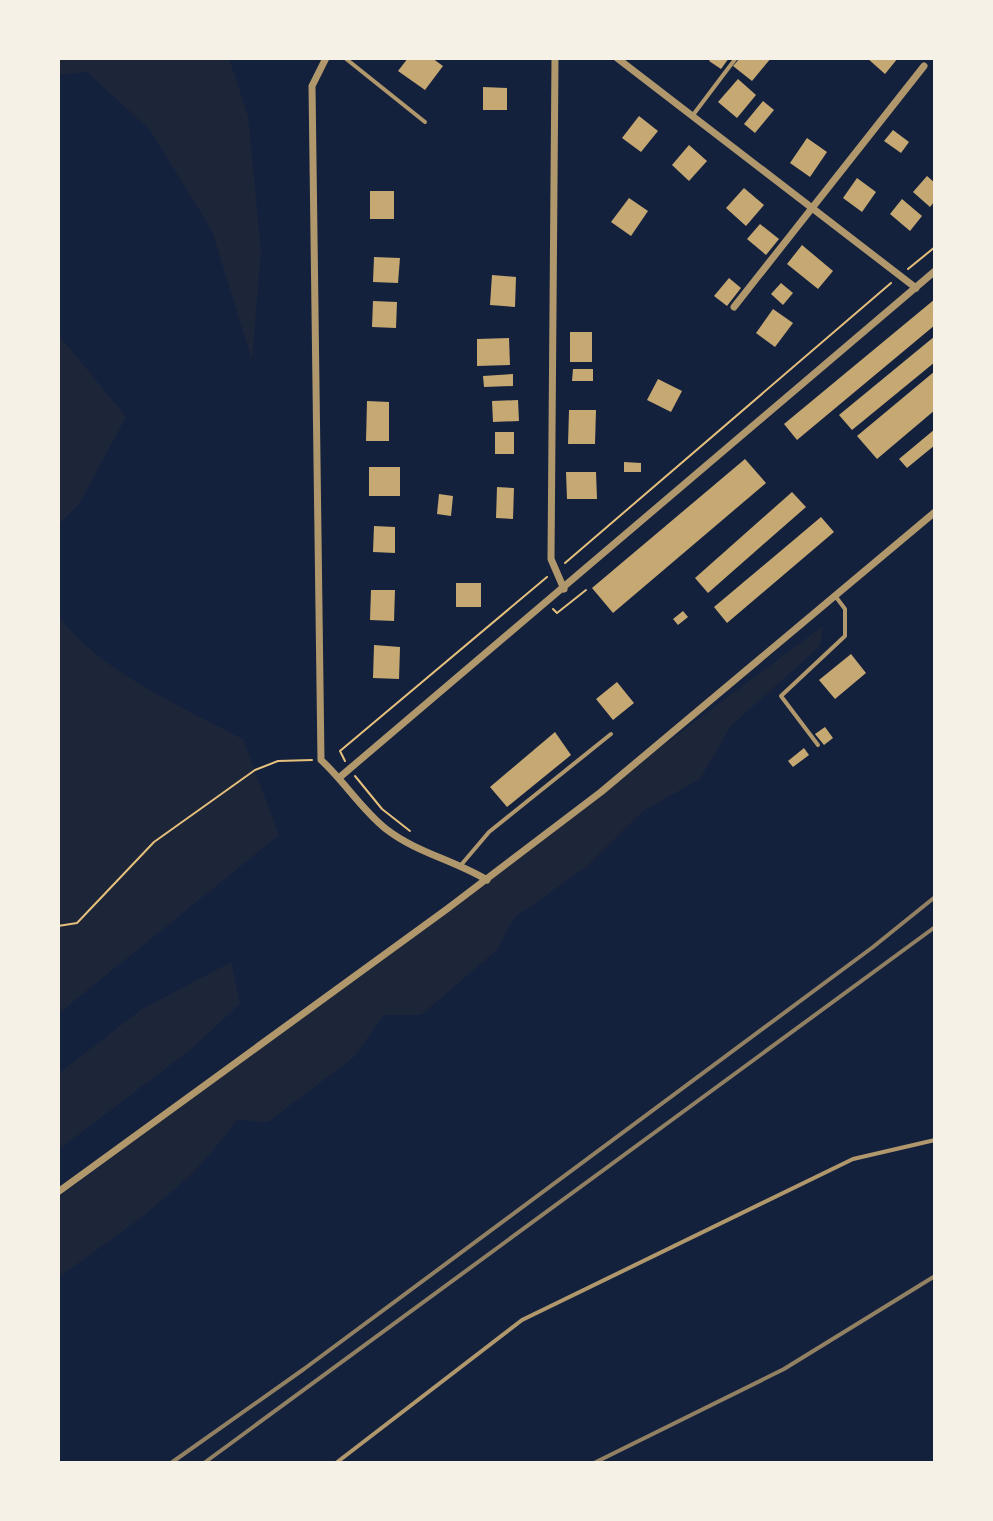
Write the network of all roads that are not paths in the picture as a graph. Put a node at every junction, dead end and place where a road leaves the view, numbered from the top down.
1 (326, 58) edge
2 (345, 58) edge
3 (555, 58) edge
4 (617, 58) edge
5 (736, 58) edge
6 (924, 66) dead end
7 (693, 115) junction
8 (425, 122) dead end
9 (813, 206) junction
10 (935, 271) edge
11 (916, 288) junction
12 (734, 307) dead end
13 (935, 512) edge
14 (564, 589) junction
15 (836, 597) junction
16 (611, 734) dead end
17 (818, 745) dead end
18 (340, 777) junction
19 (461, 865) junction
20 (487, 880) junction
21 (935, 1140) edge
22 (58, 1192) edge
23 (336, 1463) edge

1 - 18 street
2 - 8 lane
3 - 14 street
4 - 7 street
5 - 7 lane
6 - 9 street
7 - 9 street
9 - 11 street
9 - 12 street
10 - 11 street
11 - 14 street
13 - 15 street
14 - 18 street
15 - 17 lane
15 - 20 street
16 - 19 lane
18 - 19 street
19 - 20 street
20 - 22 street
21 - 23 lane

